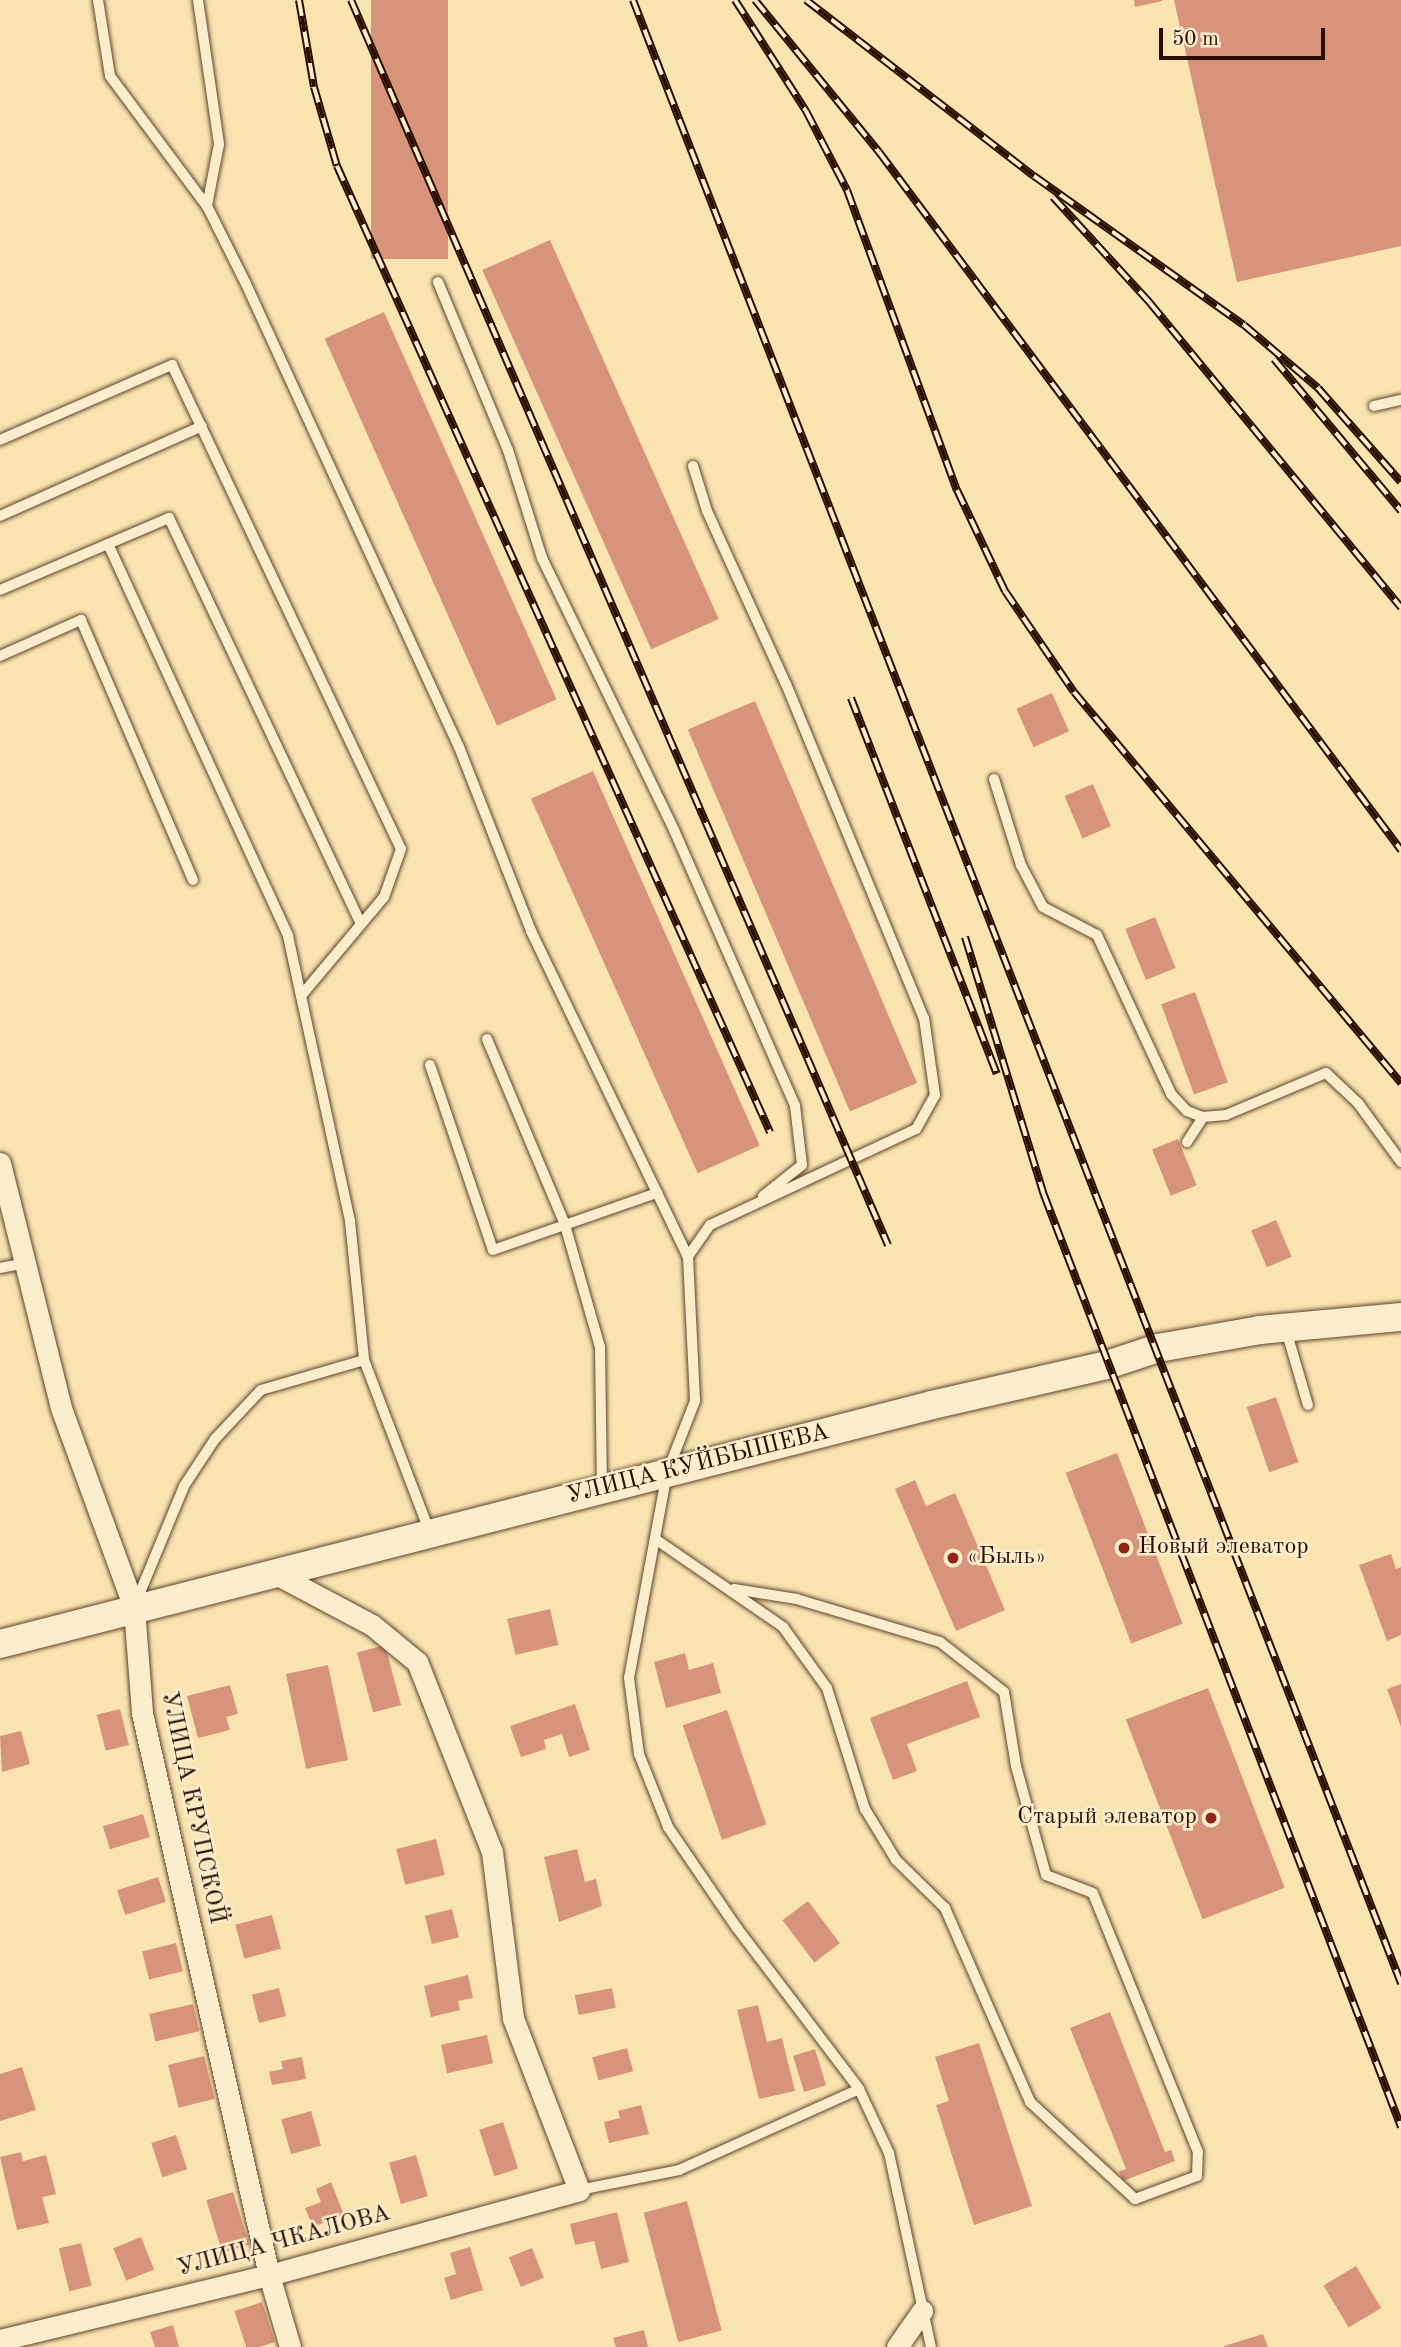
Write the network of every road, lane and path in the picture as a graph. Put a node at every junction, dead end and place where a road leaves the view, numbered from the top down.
1 (98, 0) edge
2 (198, 0) edge
3 (207, 206) junction
4 (438, 282) dead end
5 (1401, 400) edge
6 (1374, 405) dead end
7 (202, 426) junction
8 (0, 440) edge
9 (693, 466) dead end
10 (0, 516) edge
11 (108, 544) junction
12 (0, 590) edge
13 (0, 656) edge
14 (994, 779) dead end
15 (193, 880) dead end
16 (361, 924) junction
17 (302, 996) junction
18 (487, 1040) dead end
19 (430, 1065) dead end
20 (1203, 1117) junction
21 (1187, 1142) dead end
22 (1401, 1162) edge
23 (0, 1163) edge
24 (657, 1193) junction
25 (752, 1204) junction
26 (565, 1225) junction
27 (688, 1257) junction
28 (26, 1263) junction
29 (0, 1268) edge
30 (1401, 1317) edge
31 (1286, 1330) junction
32 (364, 1360) junction
33 (1308, 1405) dead end
34 (667, 1473) junction
35 (602, 1490) junction
36 (430, 1533) junction
37 (658, 1541) junction
38 (274, 1573) junction
39 (734, 1589) junction
40 (134, 1608) junction
41 (0, 1644) edge
42 (859, 2089) junction
43 (579, 2190) junction
44 (269, 2275) junction
45 (922, 2311) junction
46 (0, 2340) edge
47 (290, 2347) edge
48 (897, 2347) edge
49 (931, 2347) edge

1 - 3 lane
2 - 3 lane
3 - 24 lane
4 - 25 lane
5 - 6 lane
7 - 8 lane
7 - 10 lane
7 - 16 lane
9 - 25 lane
11 - 12 lane
11 - 16 lane
11 - 17 lane
13 - 15 lane
14 - 20 lane
16 - 17 lane
17 - 32 lane
18 - 26 lane
19 - 26 lane
20 - 21 lane
20 - 22 lane
23 - 28 street, УЛИЦА КРУПСКОЙ
24 - 26 lane
24 - 27 lane
25 - 27 lane
26 - 35 lane
27 - 34 lane
28 - 29 lane
28 - 40 street, УЛИЦА КРУПСКОЙ
30 - 31 street, УЛИЦА КУЙБЫШЕВА
31 - 33 lane
31 - 34 street, УЛИЦА КУЙБЫШЕВА
32 - 36 lane
32 - 40 lane
34 - 35 street, УЛИЦА КУЙБЫШЕВА
34 - 37 lane
35 - 36 street, УЛИЦА КУЙБЫШЕВА
36 - 38 street, УЛИЦА КУЙБЫШЕВА
37 - 39 lane
37 - 42 lane
38 - 40 street, УЛИЦА КУЙБЫШЕВА
38 - 43 street
39 - 39 lane
40 - 41 street, УЛИЦА КУЙБЫШЕВА
40 - 44 street, УЛИЦА КРУПСКОЙ
42 - 43 lane
42 - 45 lane
43 - 44 street, УЛИЦА ЧКАЛОВА
44 - 46 street, УЛИЦА ЧКАЛОВА
44 - 47 street, УЛИЦА КРУПСКОЙ
45 - 48 street
45 - 49 lane

